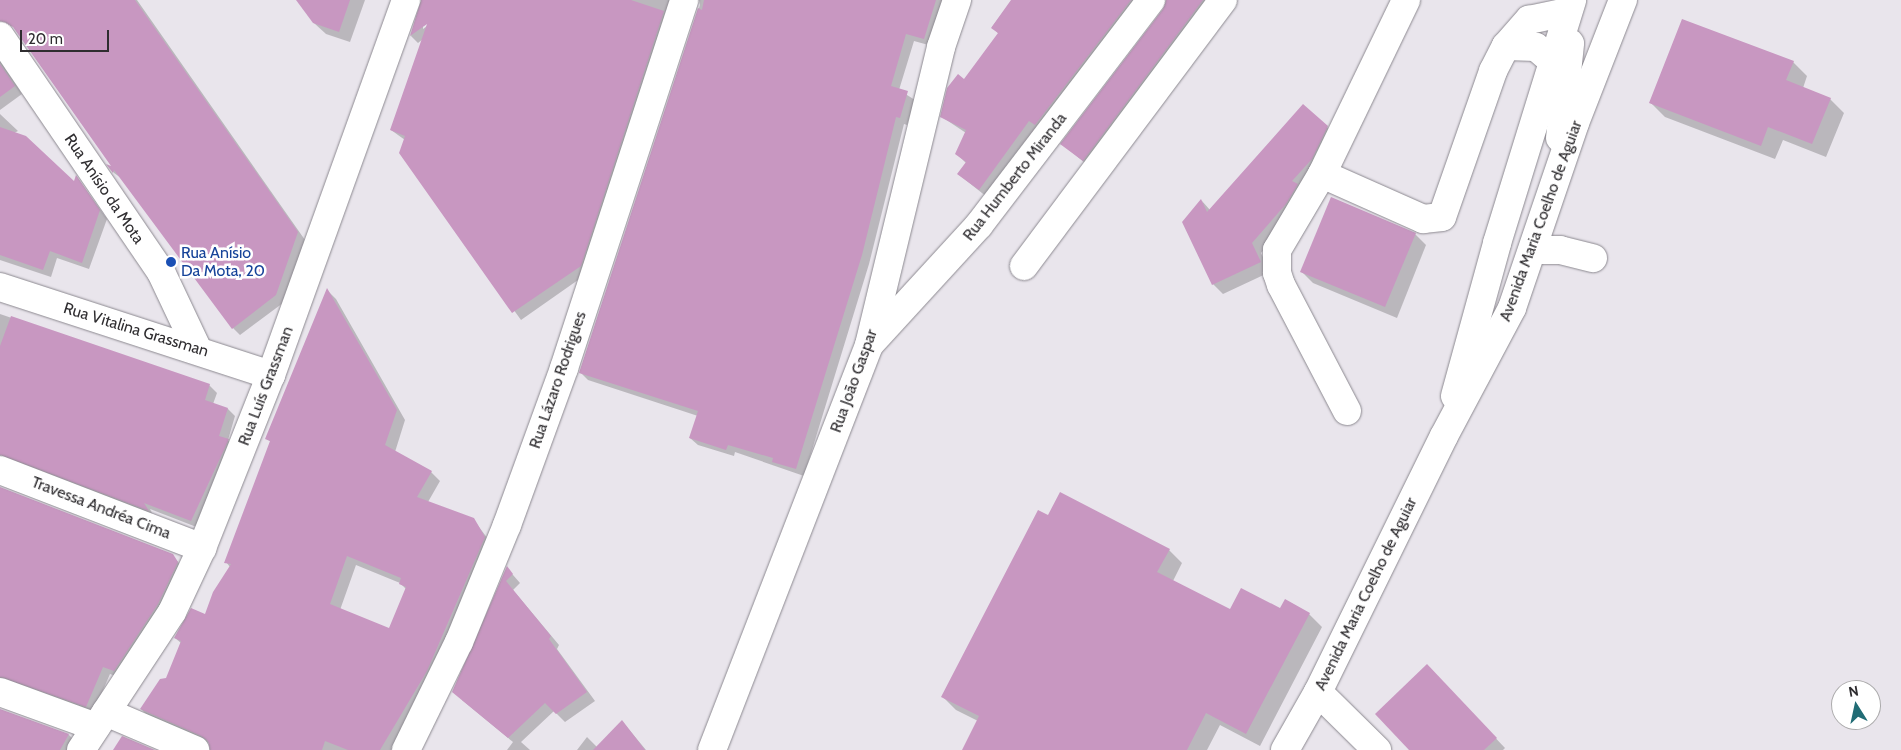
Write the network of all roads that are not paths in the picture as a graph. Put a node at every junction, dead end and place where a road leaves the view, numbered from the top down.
1 (406, 0) edge
2 (684, 0) edge
3 (957, 0) edge
4 (1151, 0) edge
5 (1223, 0) edge
6 (1406, 0) edge
7 (1623, 0) edge
8 (1572, 4) edge
9 (0, 36) edge
10 (1506, 46) junction
11 (1552, 61) junction
12 (1322, 174) junction
13 (1555, 189) junction
14 (1532, 250) junction
15 (1593, 258) dead end
16 (1024, 266) dead end
17 (0, 287) edge
18 (869, 346) junction
19 (197, 348) junction
20 (271, 374) junction
21 (1347, 411) dead end
22 (1444, 436) junction
23 (0, 470) edge
24 (202, 548) junction
25 (0, 692) edge
26 (1318, 692) junction
27 (101, 720) junction
28 (81, 750) edge
29 (195, 750) edge
30 (406, 750) edge
31 (712, 750) edge
32 (1284, 750) edge
33 (1377, 750) edge

1 - 20 street, Rua Luís Grassman
2 - 30 street, Rua Lázaro Rodrigues
3 - 18 street, Rua João Gaspar
4 - 18 street, Rua Humberto Miranda
5 - 16 street
6 - 12 street
7 - 13 street, Avenida Maria Coelho de Aguiar
8 - 10 street
8 - 11 street, Avenida Maria Coelho de Aguiar
8 - 13 street
9 - 19 street, Rua Anísio da Mota
10 - 11 street
10 - 12 street
11 - 22 street, Avenida Maria Coelho de Aguiar
12 - 21 street
13 - 14 street, Avenida Maria Coelho de Aguiar
14 - 15 street
14 - 22 street, Avenida Maria Coelho de Aguiar
17 - 19 street, Rua Vitalina Grassman
18 - 31 street, Rua João Gaspar
19 - 20 street, Rua Vitalina Grassman
20 - 24 street, Rua Luís Grassman
22 - 26 street, Avenida Maria Coelho de Aguiar
23 - 24 street, Travessa Andréa Cima
24 - 27 street, Rua Luís Grassman
25 - 27 street
26 - 32 street, Avenida Maria Coelho de Aguiar
26 - 33 street
27 - 28 street, Rua Luís Grassman
27 - 29 street

